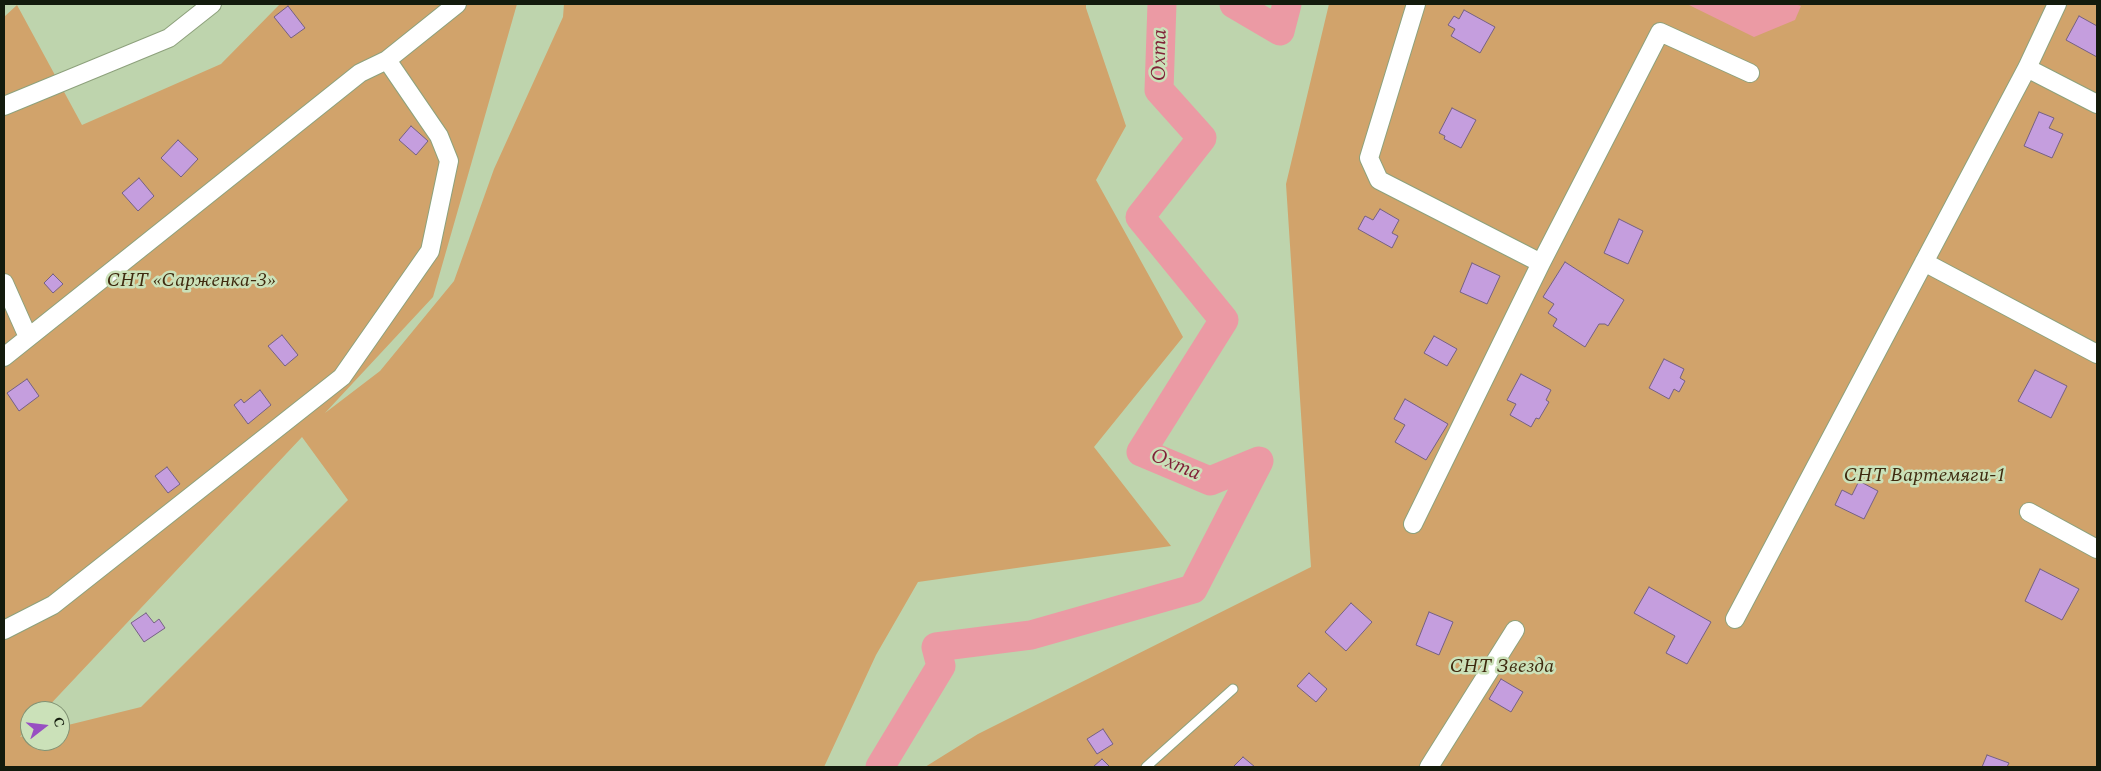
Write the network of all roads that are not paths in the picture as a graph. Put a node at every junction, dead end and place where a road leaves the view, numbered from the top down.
1 (212, 4) edge
2 (457, 4) edge
3 (1416, 4) edge
4 (2057, 4) edge
5 (387, 60) junction
6 (2027, 68) junction
7 (1750, 72) dead end
8 (2097, 104) edge
9 (4, 106) edge
10 (1924, 262) junction
11 (1541, 263) junction
12 (4, 283) edge
13 (28, 337) junction
14 (2097, 354) edge
15 (4, 356) edge
16 (2029, 512) dead end
17 (1413, 524) dead end
18 (2097, 549) edge
19 (1735, 619) dead end
20 (4, 630) edge
21 (1515, 630) dead end
22 (1233, 689) dead end
23 (1146, 767) edge
24 (1428, 767) edge

1 - 9 street
2 - 5 street
3 - 11 street
4 - 6 street
5 - 13 street
5 - 20 street
6 - 8 street
6 - 10 street
7 - 11 street
10 - 14 street
10 - 19 street
11 - 17 street
12 - 13 street
13 - 15 street
16 - 18 street
21 - 24 street
22 - 23 lane

